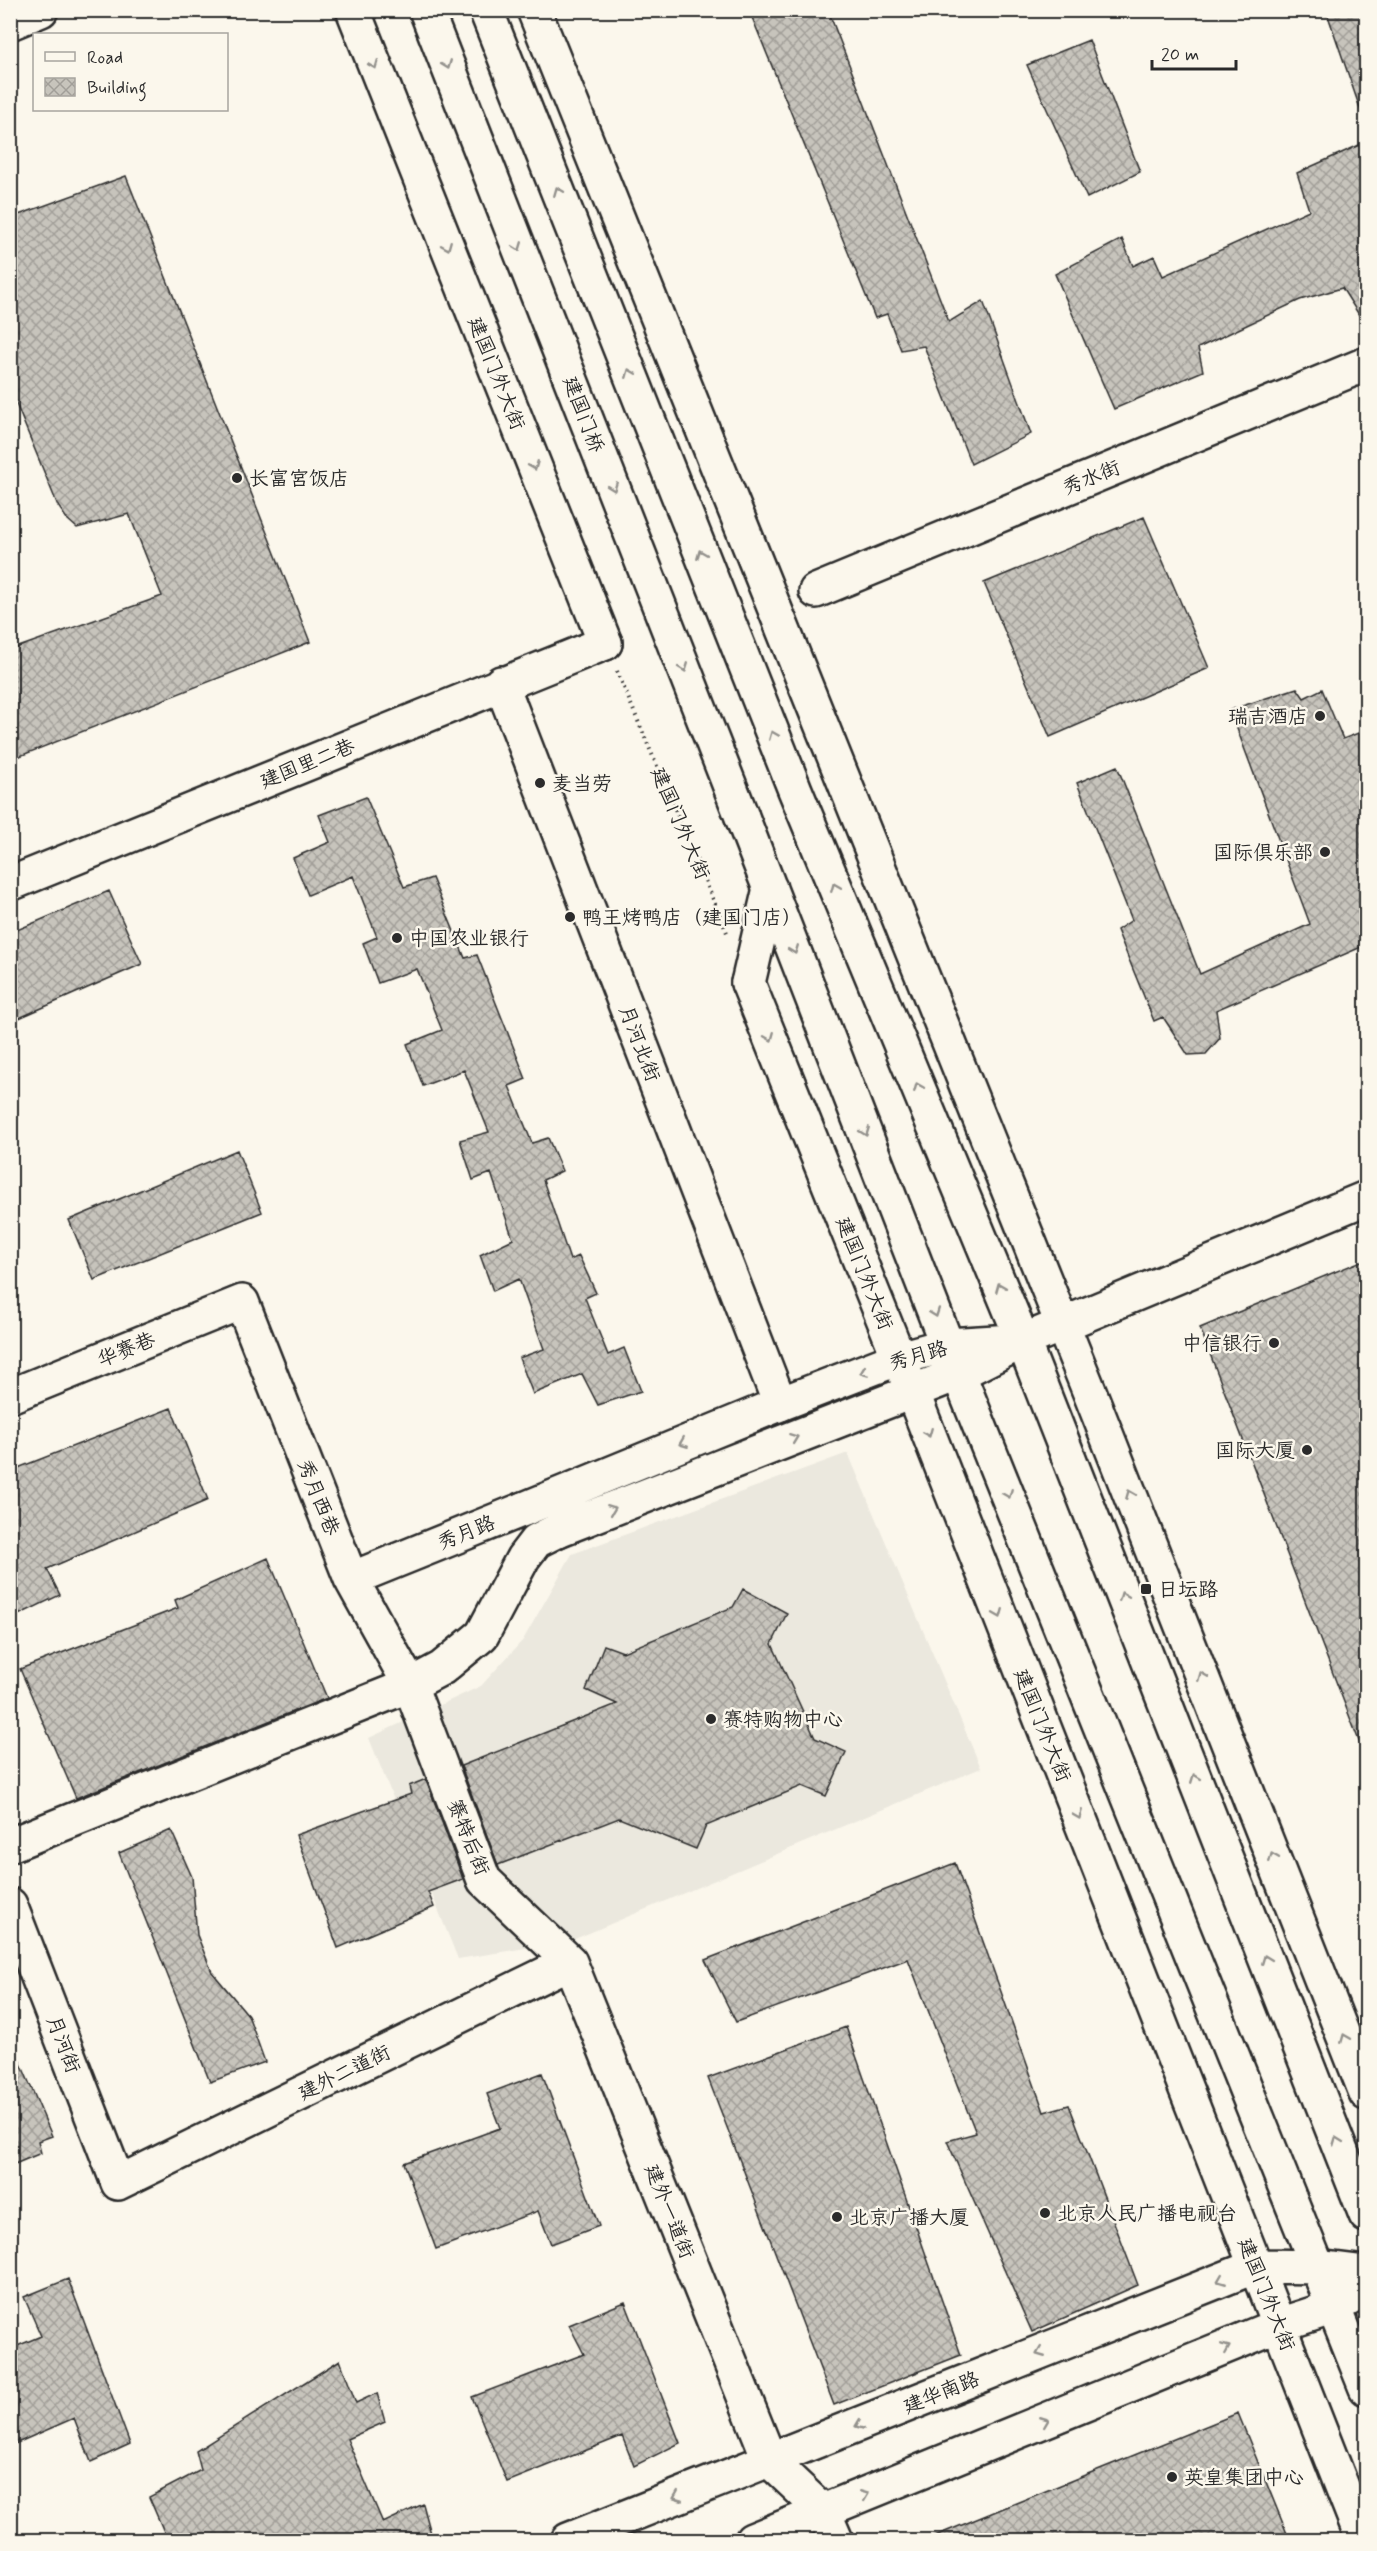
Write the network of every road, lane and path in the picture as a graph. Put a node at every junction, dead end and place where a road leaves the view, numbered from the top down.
1 (41, 10) edge
2 (426, 10) edge
3 (486, 10) edge
4 (534, 10) edge
5 (353, 11) edge
6 (10, 23) edge
7 (1366, 364) edge
8 (816, 591) dead end
9 (605, 643) junction
10 (501, 683) junction
11 (10, 884) edge
12 (770, 888) junction
13 (730, 939) dead end
14 (1366, 1198) edge
15 (242, 1302) joint
16 (1062, 1324) junction
17 (1023, 1341) junction
18 (899, 1358) junction
19 (953, 1359) junction
20 (911, 1391) junction
21 (10, 1396) edge
22 (780, 1404) junction
23 (351, 1579) junction
24 (410, 1685) junction
25 (10, 1845) edge
26 (10, 1905) edge
27 (570, 1962) junction
28 (1366, 2093) edge
29 (118, 2183) joint
30 (1366, 2215) edge
31 (1256, 2266) junction
32 (1318, 2267) junction
33 (1366, 2273) edge
34 (1366, 2289) edge
35 (1334, 2307) junction
36 (1279, 2325) junction
37 (1366, 2388) edge
38 (770, 2461) junction
39 (830, 2526) edge
40 (568, 2541) edge
41 (752, 2541) edge
42 (1363, 2541) edge

1 - 6 main road
2 -> 12 main road, 建国门桥, bridge
17 -> 3 main road
4 - 16 main road
5 -> 9 main road, 建国门外大街
7 - 8 main road, 秀水街
9 - 10 main road, 建国里二巷
9 - 13 path, 建国门外大街
10 - 11 main road, 建国里二巷
10 - 22 main road, 月河北街
12 -> 18 main road, 建国门外大街
12 -> 19 main road
14 - 16 main road
15 - 21 main road, 华赛巷
15 - 23 main road, 秀月西巷
16 - 17 main road
28 -> 16 main road
17 - 19 main road, 秀月路
30 -> 17 main road
18 - 19 main road, 秀月路
18 - 20 main road, 建国门外大街
18 -> 22 main road, 秀月路
19 - 20 main road, 秀月路
19 -> 32 main road
24 -> 20 main road, 秀月路
20 -> 31 main road, 建国门外大街
22 -> 23 main road, 秀月路
23 - 24 main road, 秀月西巷
24 - 25 main road, 秀月路
24 - 27 main road, 赛特后街
26 - 29 main road, 月河街
27 - 29 main road, 建外二道街
27 - 38 main road, 建外一道街
31 - 32 main road, 建华南路
31 - 36 main road, 建国门外大街
31 -> 38 main road, 建华南路
32 - 33 main road, 建华南路
32 - 35 main road
34 - 35 main road
35 - 36 main road
35 - 37 main road
39 -> 36 main road
36 - 42 main road, 建国门外大街
38 - 39 main road
38 -> 40 main road, 建华南路
39 - 41 main road

